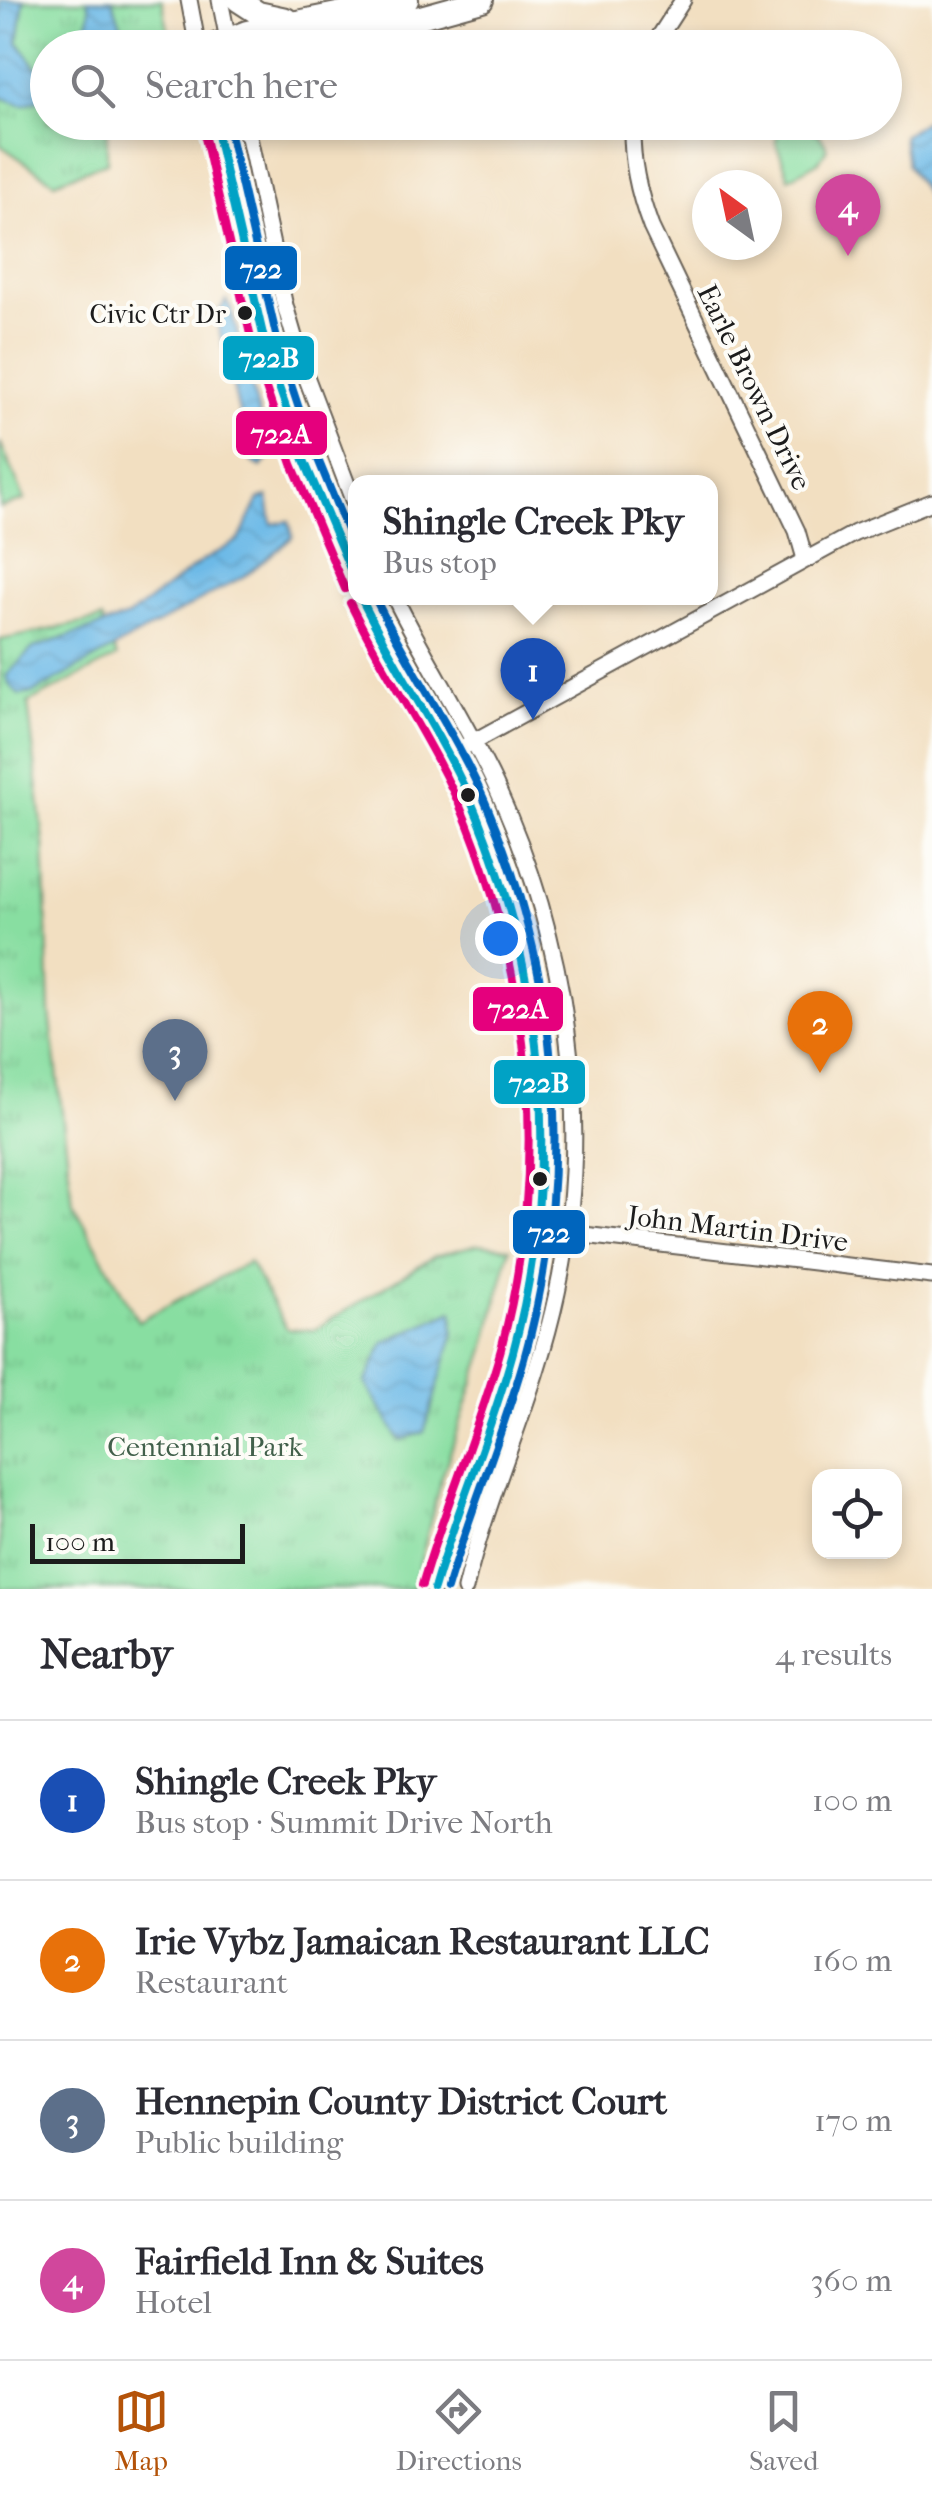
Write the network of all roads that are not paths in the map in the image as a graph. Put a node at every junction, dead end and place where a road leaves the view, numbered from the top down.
1 (189, 0) edge
2 (220, 0) edge
3 (238, 0) edge
4 (407, 0) edge
5 (482, 0) edge
6 (682, 0) edge
7 (344, 14) junction
8 (195, 30) edge
9 (221, 30) edge
10 (278, 30) edge
11 (361, 30) edge
12 (663, 30) edge
13 (218, 140) edge
14 (251, 140) edge
15 (631, 140) edge
16 (348, 487) edge
17 (932, 502) edge
18 (806, 560) junction
19 (348, 565) edge
20 (366, 605) edge
21 (400, 605) edge
22 (473, 740) junction
23 (447, 756) junction
24 (539, 1226) junction
25 (566, 1233) junction
26 (932, 1276) edge
27 (434, 1589) edge
28 (465, 1589) edge

1 - 8 street
2 - 9 street
3 - 7 highway
4 - 7 highway
5 - 11 highway
6 - 12 street
7 - 10 highway
13 - 19 street
14 - 16 street
15 - 18 street, Earle Brown Drive
17 - 18 street
18 - 22 street
20 - 23 street
21 - 22 street
22 - 23 street
22 - 25 street
23 - 24 street
24 - 25 street, John Martin Drive
24 - 27 street
25 - 26 street, John Martin Drive
25 - 28 street

